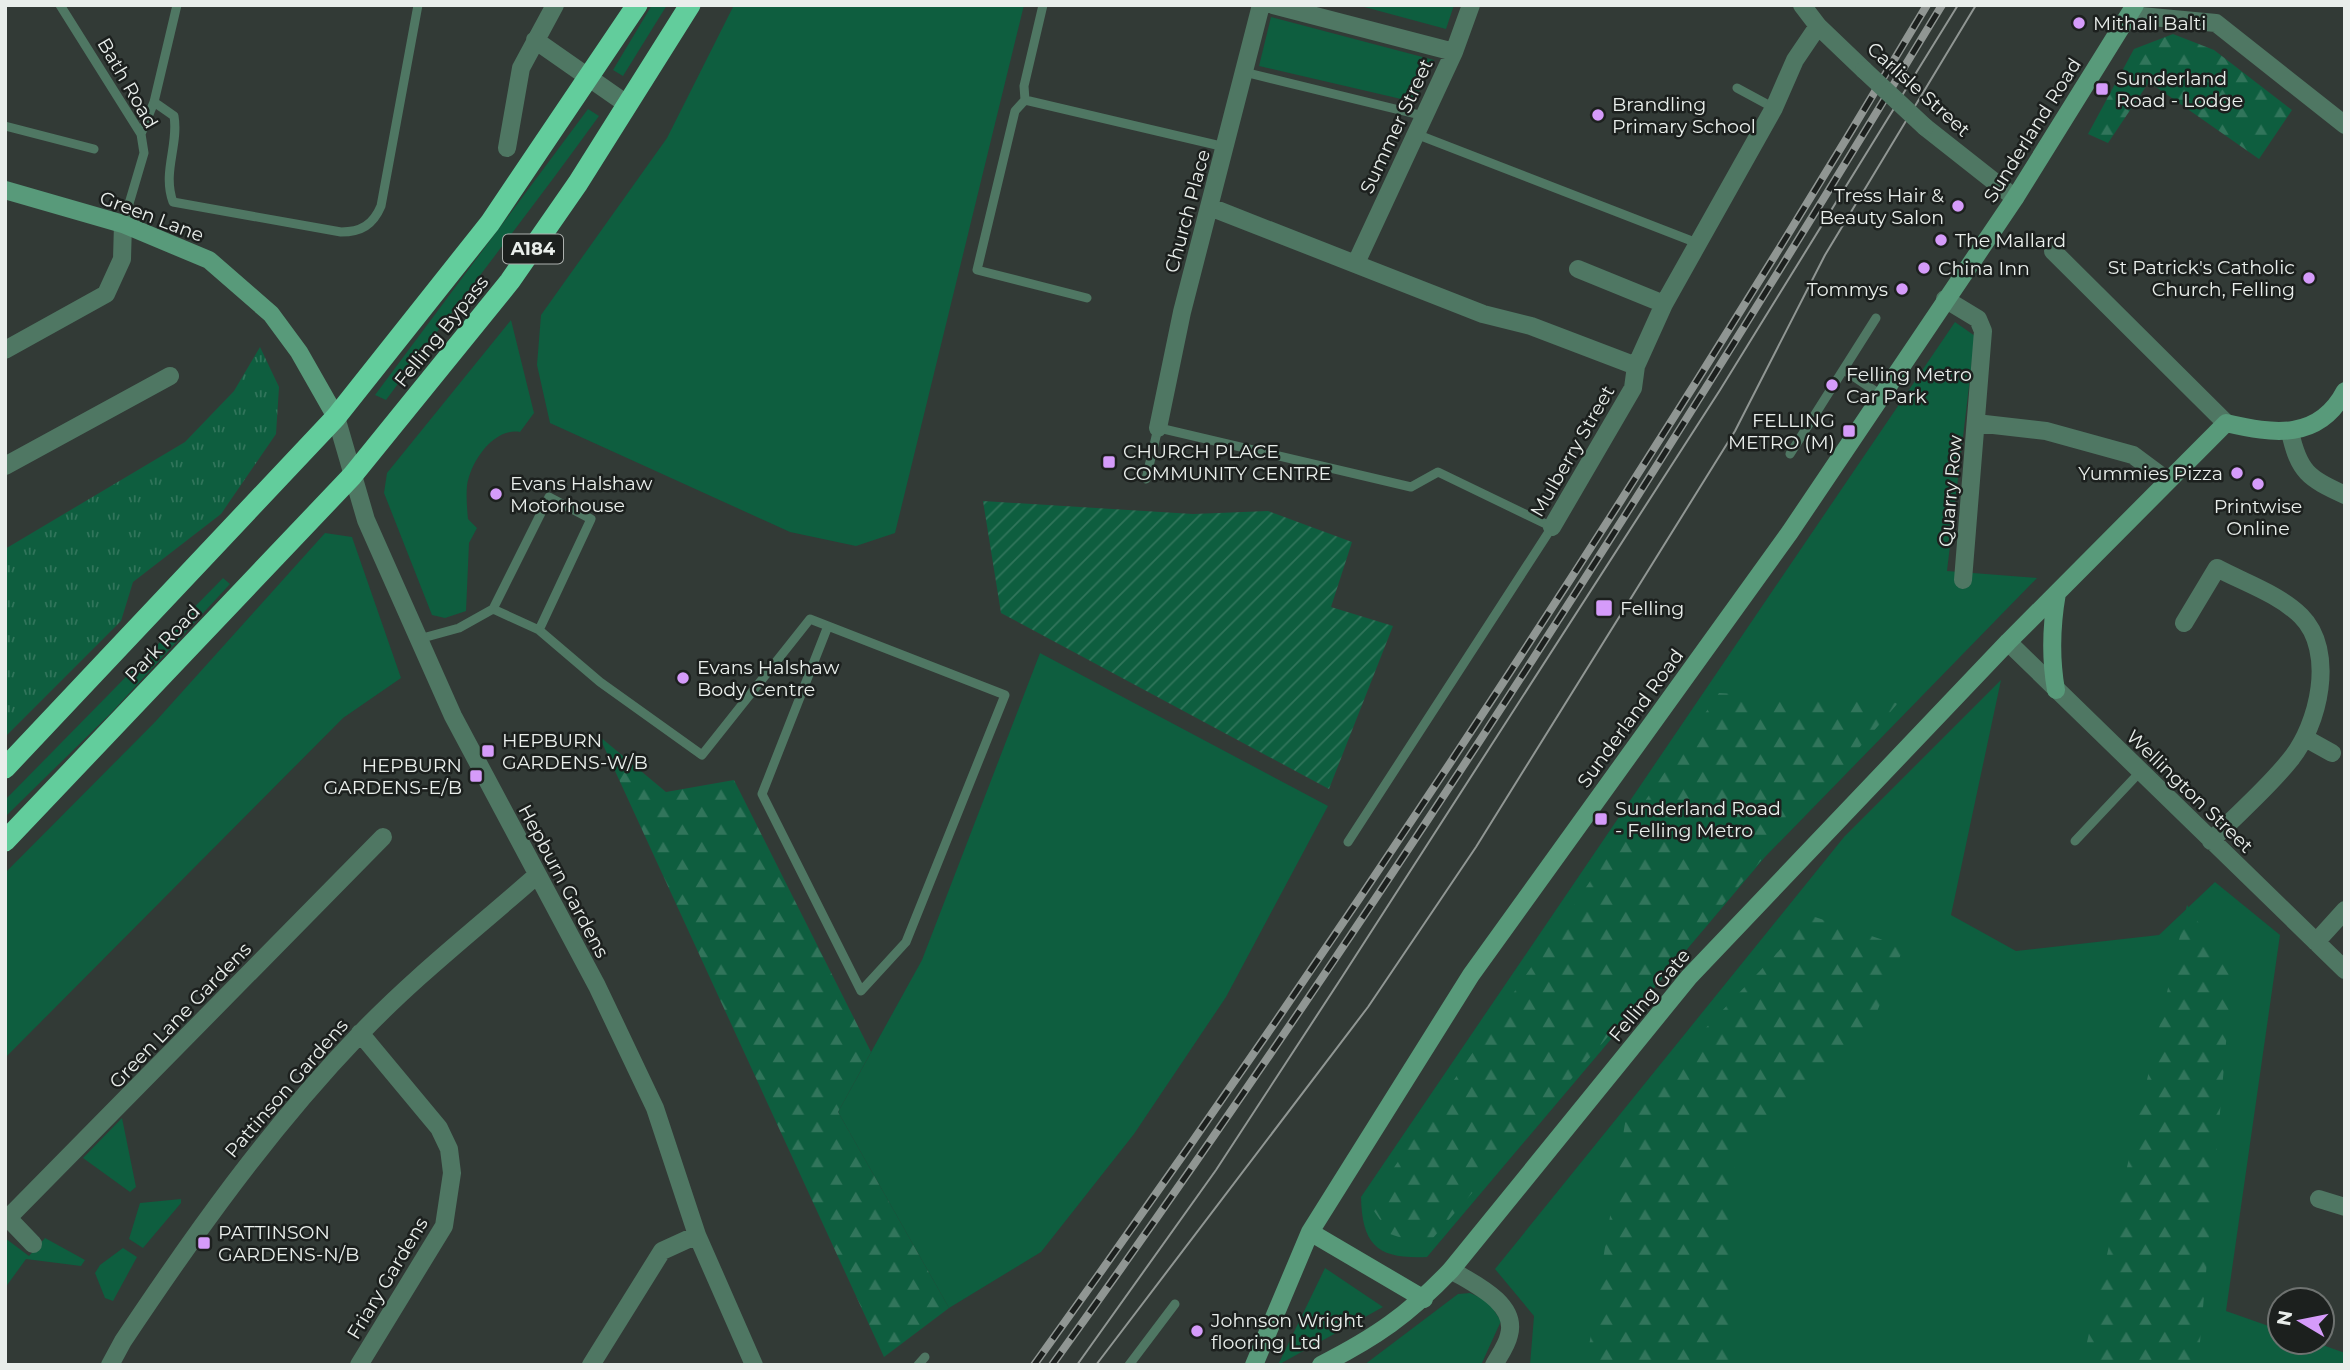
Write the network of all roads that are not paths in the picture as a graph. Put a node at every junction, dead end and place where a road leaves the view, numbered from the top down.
1 (60, 5) edge
2 (177, 5) edge
3 (418, 5) edge
4 (555, 5) edge
5 (637, 5) edge
6 (690, 5) edge
7 (1043, 5) edge
8 (1261, 5) edge
9 (1272, 5) edge
10 (1471, 5) edge
11 (1802, 5) edge
12 (2132, 10) edge
13 (1818, 26) junction
14 (535, 40) junction
15 (1454, 52) junction
16 (1244, 72) junction
17 (590, 79) junction
18 (1737, 88) dead end
19 (1026, 100) junction
20 (154, 102) junction
21 (628, 104) junction
22 (1774, 108) junction
23 (1424, 116) junction
24 (2345, 125) edge
25 (5, 126) edge
26 (141, 134) junction
27 (1416, 134) junction
28 (1225, 147) junction
29 (507, 148) dead end
30 (94, 149) dead end
31 (5, 190) edge
32 (2015, 198) junction
33 (1210, 207) junction
34 (123, 224) junction
35 (1697, 243) junction
36 (2053, 251) dead end
37 (1356, 263) junction
38 (1578, 269) dead end
39 (1087, 298) dead end
40 (1945, 299) junction
41 (1664, 304) junction
42 (1876, 318) dead end
43 (5, 350) edge
44 (1636, 366) junction
45 (1844, 370) junction
46 (170, 376) dead end
47 (2345, 391) edge
48 (1881, 395) junction
49 (336, 417) junction
50 (1976, 424) junction
51 (2226, 424) junction
52 (1154, 426) junction
53 (2290, 432) junction
54 (1790, 454) dead end
55 (5, 466) edge
56 (352, 475) junction
57 (1146, 479) dead end
58 (2168, 481) junction
59 (2345, 495) edge
60 (1552, 527) junction
61 (1964, 580) dead end
62 (2057, 593) junction
63 (493, 609) junction
64 (2183, 623) dead end
65 (828, 626) junction
66 (539, 630) junction
67 (419, 639) junction
68 (2008, 642) junction
69 (2056, 690) junction
70 (2305, 738) junction
71 (2332, 753) dead end
72 (5, 768) edge
73 (2140, 772) junction
74 (383, 837) dead end
75 (5, 841) edge
76 (2075, 841) dead end
77 (2211, 841) junction
78 (1348, 842) dead end
79 (536, 876) junction
80 (2345, 910) edge
81 (2316, 942) junction
82 (2345, 970) edge
83 (360, 1033) junction
84 (2319, 1199) dead end
85 (2345, 1207) edge
86 (7, 1220) edge
87 (1310, 1232) junction
88 (697, 1235) junction
89 (33, 1244) dead end
90 (1451, 1270) junction
91 (1423, 1298) junction
92 (1175, 1304) dead end
93 (110, 1365) edge
94 (359, 1365) edge
95 (591, 1365) edge
96 (754, 1365) edge
97 (1129, 1365) edge
98 (1254, 1365) edge
99 (1321, 1365) edge
100 (1494, 1365) edge

1 - 26 lane, Bath Road
2 - 20 lane
3 - 20 lane
4 - 14 street
5 - 17 highway, Felling Bypass / A184
6 - 21 highway, Felling Bypass / A184
7 - 19 lane
8 - 16 street, Church Place
9 - 15 street
10 - 15 street, Summer Street
11 - 13 street, Carlisle Street
12 - 24 street
12 - 32 street, Sunderland Road
13 - 22 street, Mulberry Street
13 - 32 street, Carlisle Street, bridge
14 - 17 street
14 - 29 street
15 - 23 street, Summer Street
16 - 23 lane
16 - 28 street, Church Place
17 - 21 street
17 - 49 highway, Felling Bypass / A184
18 - 22 lane
19 - 28 lane
19 - 39 lane
20 - 26 lane
21 - 56 highway, Felling Bypass / A184
22 - 35 street, Mulberry Street
23 - 27 street, Summer Street
25 - 30 lane
26 - 34 lane, Bath Road
27 - 35 lane
27 - 37 street, Summer Street
28 - 33 street, Church Place
31 - 34 street, Green Lane
32 - 40 street, Sunderland Road
33 - 37 street
33 - 52 street, Church Place
34 - 43 street
34 - 49 street, Green Lane
35 - 41 street, Mulberry Street
36 - 51 street
37 - 44 street
38 - 41 street
40 - 48 street, Sunderland Road
40 - 50 street, Quarry Row
41 - 44 street, Mulberry Street
42 - 45 lane
44 - 60 street, Mulberry Street
45 - 48 lane
45 - 54 lane
46 - 55 street
47 - 53 street
48 - 87 street, Sunderland Road
49 - 56 street, Hepburn Gardens
49 - 72 highway, Park Road / A184
50 - 58 street
50 - 61 street, Quarry Row
51 - 53 street
51 - 58 street, Felling Gate
52 - 57 lane
52 - 60 lane
53 - 59 street
56 - 67 street, Hepburn Gardens
56 - 75 highway, Park Road / A184
58 - 62 street, Felling Gate
60 - 78 lane, Mulberry Street
62 - 68 street, Felling Gate
62 - 69 street
63 - 66 lane
63 - 66 lane
63 - 67 lane
64 - 70 street
65 - 65 lane
65 - 66 lane
67 - 79 street, Hepburn Gardens
68 - 69 street, Wellington Street
68 - 90 street, Felling Gate
69 - 73 street, Wellington Street
70 - 71 street
70 - 77 street
73 - 76 lane
73 - 77 street, Wellington Street
74 - 86 street, Green Lane Gardens
77 - 81 street, Wellington Street
79 - 83 street, Pattinson Gardens
79 - 88 street, Hepburn Gardens
80 - 81 street
81 - 82 street, Wellington Street
83 - 93 street, Pattinson Gardens
83 - 94 street, Friary Gardens
84 - 85 street
86 - 89 street
87 - 91 street
87 - 98 street, Sunderland Road
88 - 95 street
88 - 96 street, Hepburn Gardens
90 - 91 street, Felling Gate
90 - 100 street
91 - 99 street, Felling Gate
92 - 97 lane

